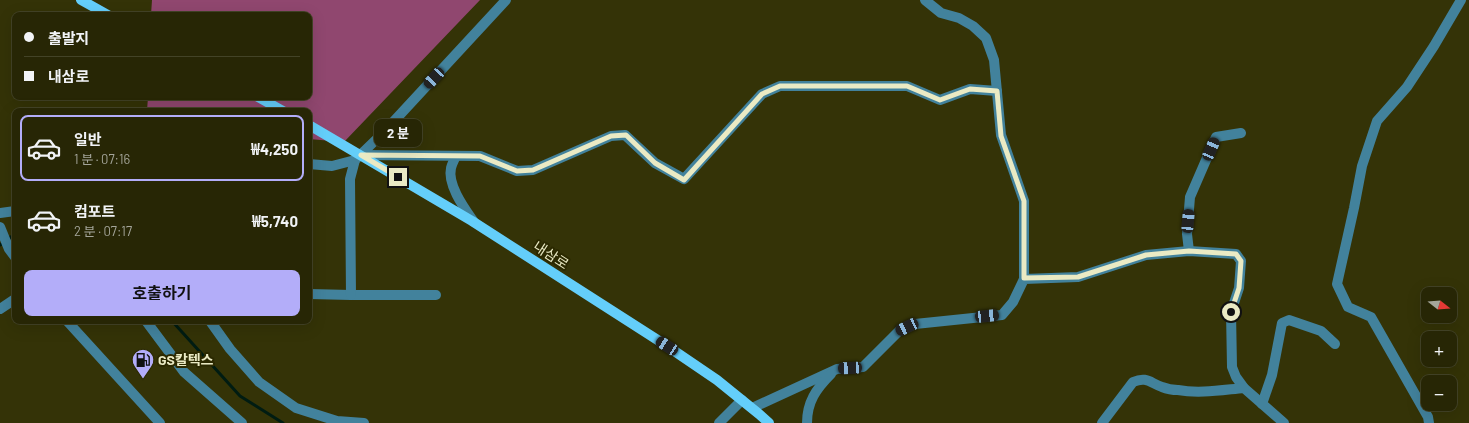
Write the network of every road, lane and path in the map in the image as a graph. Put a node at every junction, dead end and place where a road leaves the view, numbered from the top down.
1 (81, 0) edge
2 (506, 0) edge
3 (925, 0) edge
4 (1461, 0) edge
5 (103, 12) edge
6 (997, 91) junction
7 (263, 100) edge
8 (278, 108) edge
9 (312, 127) edge
10 (1241, 133) dead end
11 (456, 156) junction
12 (358, 158) junction
13 (312, 164) edge
14 (12, 211) edge
15 (0, 213) edge
16 (474, 222) junction
17 (2, 230) edge
18 (1189, 251) junction
19 (12, 252) edge
20 (1024, 278) junction
21 (312, 294) edge
22 (351, 295) junction
23 (436, 295) dead end
24 (12, 301) edge
25 (0, 309) edge
26 (70, 324) edge
27 (148, 324) edge
28 (212, 324) edge
29 (1335, 344) dead end
30 (837, 369) junction
31 (1244, 388) junction
32 (742, 400) junction
33 (1262, 404) junction
34 (752, 408) junction
35 (160, 423) edge
36 (242, 423) edge
37 (364, 423) edge
38 (719, 423) edge
39 (769, 423) edge
40 (807, 423) edge
41 (1102, 423) edge
42 (1284, 423) edge
43 (1429, 423) edge

1 - 5 main road
2 - 12 street
3 - 6 street
4 - 43 street
6 - 11 street
6 - 20 street
7 - 8 main road
9 - 12 main road, 내삼로
10 - 18 street
11 - 12 street
11 - 16 street
12 - 13 street
12 - 16 main road, 내삼로
12 - 22 street
14 - 15 street
16 - 32 main road, 내삼로
17 - 19 street
18 - 20 street
18 - 31 street
20 - 30 street
21 - 22 street
22 - 23 street
24 - 25 street
26 - 35 street
27 - 36 street
28 - 37 street
29 - 33 street
30 - 34 street
30 - 40 street
31 - 33 street
31 - 41 street
32 - 34 main road, 내삼로
32 - 38 street
33 - 42 street
34 - 39 main road, 내삼로

